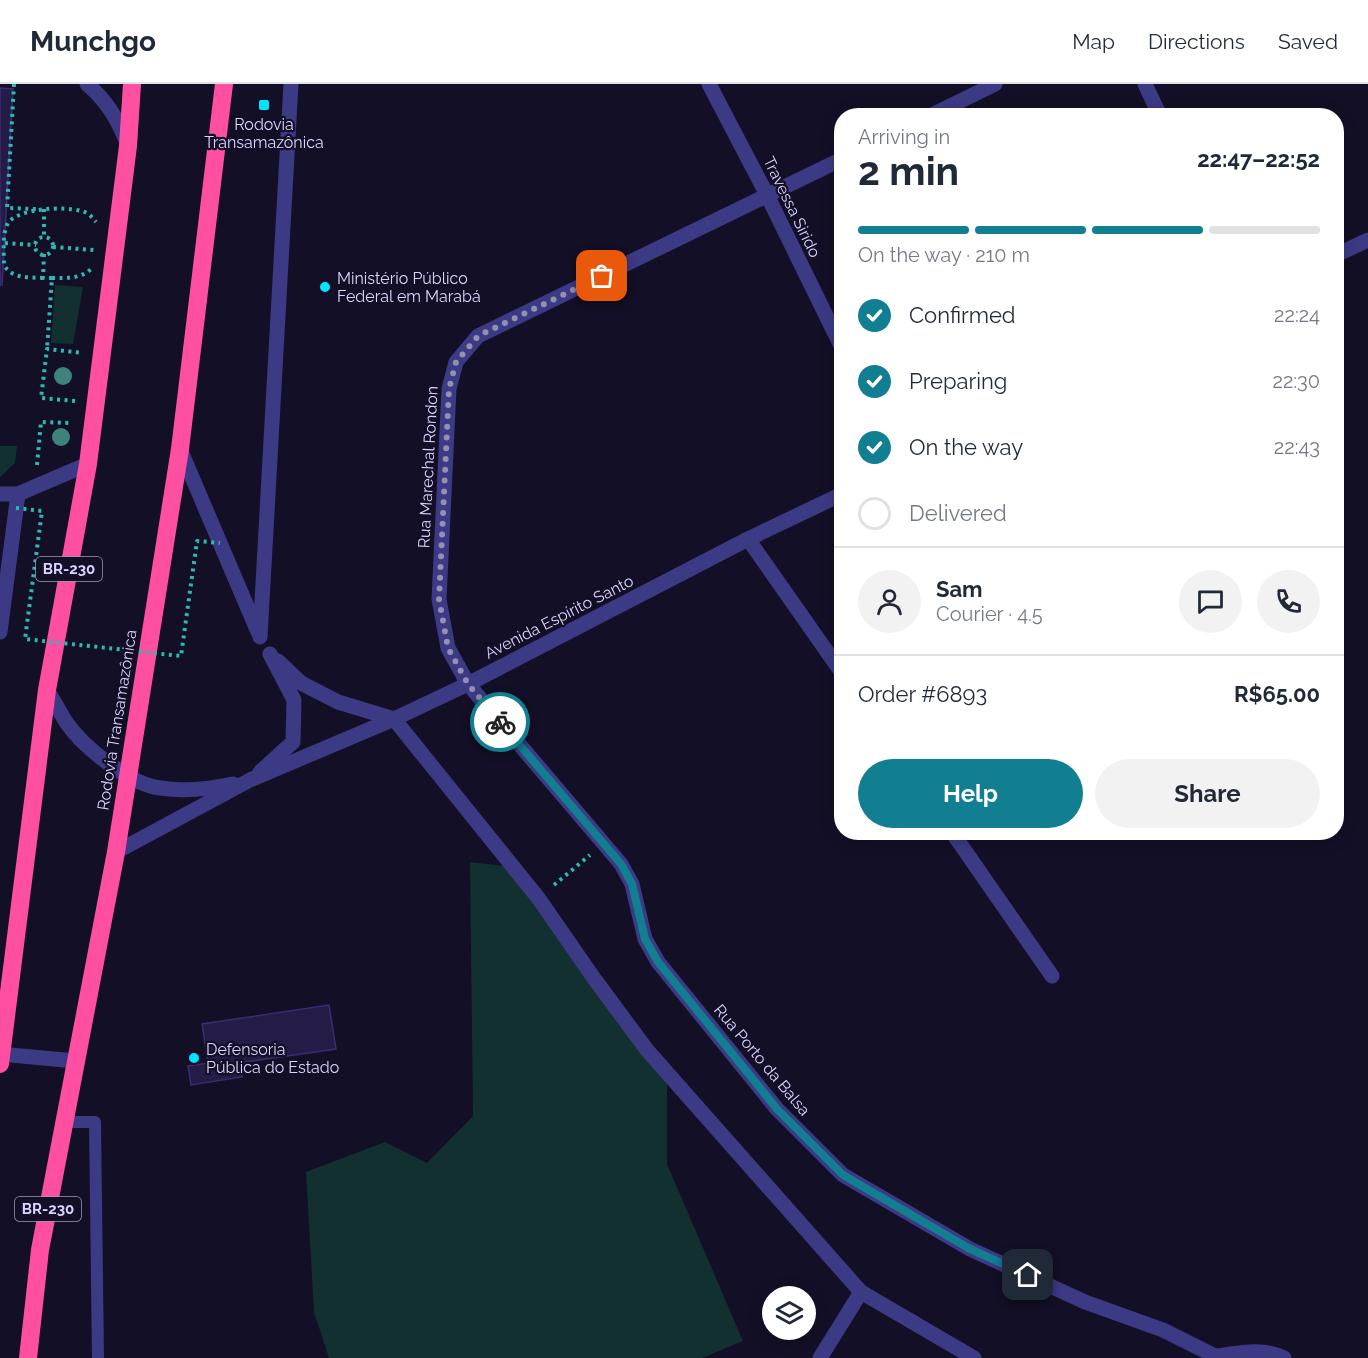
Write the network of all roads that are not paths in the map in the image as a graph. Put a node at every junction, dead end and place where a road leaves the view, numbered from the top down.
1 (87, 84) edge
2 (132, 84) edge
3 (225, 84) edge
4 (291, 84) edge
5 (709, 84) edge
6 (995, 84) edge
7 (1144, 84) edge
8 (946, 108) edge
9 (1156, 108) edge
10 (128, 146) junction
11 (834, 163) edge
12 (767, 195) junction
13 (1368, 240) edge
14 (1344, 251) edge
15 (834, 332) edge
16 (180, 449) junction
17 (88, 464) junction
18 (0, 494) edge
19 (834, 498) edge
20 (17, 501) junction
21 (748, 539) junction
22 (0, 632) edge
23 (260, 637) junction
24 (270, 654) junction
25 (834, 662) edge
26 (468, 684) junction
27 (47, 690) junction
28 (394, 719) junction
29 (128, 775) junction
30 (250, 780) junction
31 (958, 840) edge
32 (116, 852) junction
33 (1052, 976) dead end
34 (0, 1057) edge
35 (75, 1061) junction
36 (64, 1122) junction
37 (861, 1292) junction
38 (1218, 1357) edge
39 (28, 1358) edge
40 (98, 1358) edge
41 (820, 1358) edge
42 (974, 1358) edge
43 (1284, 1358) edge

1 - 10 street
2 - 10 highway, BR-230
3 - 16 highway, Rodovia Transamazônica / BR-230
4 - 23 street
5 - 12 street, Travessa Sirido
6 - 8 street
7 - 9 street
10 - 17 highway, BR-230
11 - 12 street, Rua Marechal Rondon
12 - 15 street, Travessa Sirido
12 - 26 street, Rua Marechal Rondon
13 - 14 street
16 - 23 street
16 - 29 highway, Rodovia Transamazônica / BR-230
17 - 20 street
17 - 27 highway, BR-230
18 - 20 street
19 - 21 street, Avenida Espírito Santo
20 - 22 street
21 - 25 street
21 - 26 street, Avenida Espírito Santo
23 - 24 street
24 - 28 street
24 - 30 street
26 - 28 street, Avenida Espírito Santo
26 - 38 street, Rua Porto da Balsa
27 - 29 street
27 - 34 highway, BR-230
28 - 30 street, Avenida Espírito Santo
28 - 37 street
29 - 30 street
29 - 32 highway, Rodovia Transamazônica / BR-230
30 - 32 street
31 - 33 street
32 - 35 highway, Rodovia Transamazônica / BR-230
34 - 35 street
35 - 36 highway, Rodovia Transamazônica / BR-230
36 - 39 highway, Rodovia Transamazônica / BR-230
36 - 40 lane
37 - 41 street
37 - 42 street
38 - 43 street, Rua Porto da Balsa

